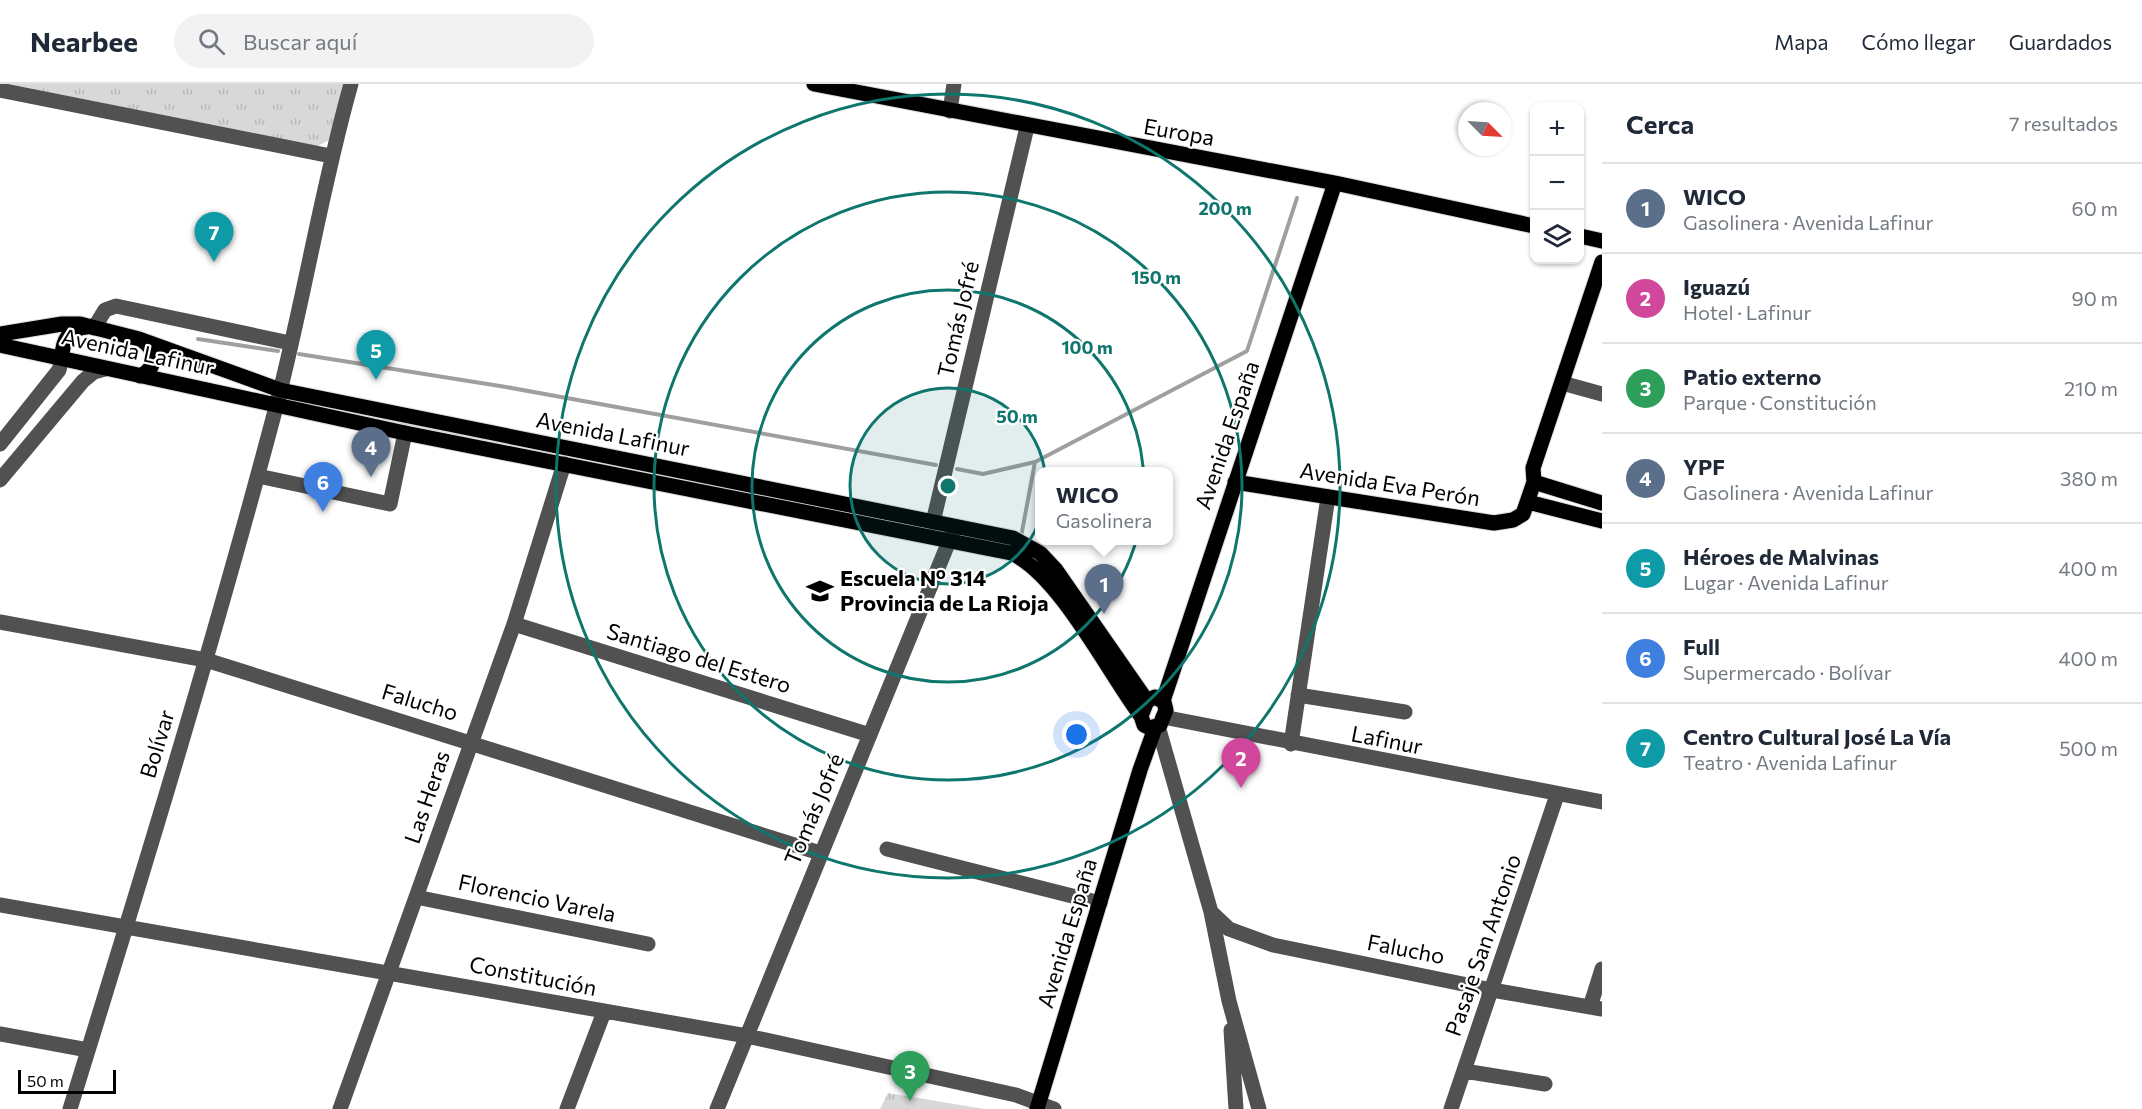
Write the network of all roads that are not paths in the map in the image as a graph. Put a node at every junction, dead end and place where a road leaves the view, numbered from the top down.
1 (351, 84) edge
2 (814, 84) edge
3 (954, 84) edge
4 (0, 90) edge
5 (950, 111) junction
6 (1027, 127) junction
7 (331, 156) junction
8 (1335, 183) junction
9 (1530, 225) edge
10 (1584, 237) edge
11 (1602, 241) edge
12 (1602, 262) edge
13 (1602, 294) edge
14 (92, 327) junction
15 (0, 334) edge
16 (139, 339) junction
17 (290, 343) junction
18 (0, 345) edge
19 (62, 358) junction
20 (105, 369) junction
21 (140, 376) junction
22 (1567, 384) junction
23 (1602, 394) edge
24 (278, 398) junction
25 (405, 433) junction
26 (0, 444) edge
27 (564, 464) junction
28 (258, 476) junction
29 (0, 480) edge
30 (1235, 482) junction
31 (1534, 482) junction
32 (1328, 497) junction
33 (1528, 502) junction
34 (1602, 503) edge
35 (1602, 521) edge
36 (933, 522) junction
37 (952, 533) junction
38 (0, 622) edge
39 (514, 624) junction
40 (206, 660) junction
41 (1298, 695) junction
42 (1155, 701) junction
43 (1405, 712) dead end
44 (1153, 723) junction
45 (870, 735) junction
46 (470, 741) junction
47 (1291, 744) junction
48 (1557, 795) junction
49 (1602, 802) edge
50 (887, 849) dead end
51 (820, 853) junction
52 (416, 897) junction
53 (1100, 903) junction
54 (0, 905) edge
55 (1210, 912) junction
56 (126, 926) junction
57 (648, 944) dead end
58 (1602, 969) edge
59 (388, 972) junction
60 (1492, 990) junction
61 (1229, 1000) junction
62 (1596, 1008) edge
63 (604, 1012) junction
64 (0, 1034) edge
65 (747, 1036) junction
66 (88, 1050) junction
67 (1464, 1071) junction
68 (1545, 1083) dead end
69 (1038, 1106) edge
70 (70, 1109) edge
71 (340, 1109) edge
72 (567, 1109) edge
73 (717, 1109) edge
74 (1054, 1109) edge
75 (1236, 1109) edge
76 (1259, 1109) edge
77 (1451, 1109) edge

1 - 7 street, Bolívar
2 - 5 main road, Europa
3 - 5 street
4 - 7 street
5 - 6 main road, Europa
6 - 8 main road, Europa
6 - 36 street, Tomás Jofré
7 - 17 street, Bolívar
8 - 9 main road, Europa
8 - 30 main road, Avenida España
10 - 11 main road
12 - 22 main road
13 - 22 main road
14 - 15 main road, Avenida Lafinur
14 - 16 main road, Avenida Lafinur
14 - 17 street
14 - 19 main road
16 - 21 main road
16 - 24 main road, Avenida Lafinur
17 - 24 street, Bolívar
18 - 19 main road, Avenida Lafinur
19 - 20 main road, Avenida Lafinur
19 - 26 street
20 - 21 main road, Avenida Lafinur
20 - 29 street
21 - 24 main road, Avenida Lafinur
22 - 23 street
22 - 31 main road
24 - 25 main road, Avenida Lafinur
24 - 28 street, Bolívar
24 - 36 main road, Avenida Lafinur
25 - 27 main road, Avenida Lafinur
25 - 28 street
27 - 37 main road, Avenida Lafinur
27 - 39 street, Las Heras
28 - 40 street, Bolívar
30 - 32 main road, Avenida Eva Perón
30 - 42 main road, Avenida España
31 - 33 main road
31 - 34 main road
32 - 33 main road, Avenida Eva Perón
32 - 41 street
33 - 35 main road
36 - 37 main road, Avenida Lafinur
37 - 42 main road, Avenida Lafinur
37 - 44 main road, Avenida Lafinur
37 - 45 street, Tomás Jofré
38 - 40 street, Falucho
39 - 45 street, Santiago del Estero
39 - 46 street, Las Heras
40 - 46 street, Falucho
40 - 56 street, Bolívar
41 - 43 street
41 - 47 street
42 - 44 main road, Avenida España
42 - 44 main road
44 - 47 street, Lafinur
44 - 53 main road, Avenida España
44 - 55 street
45 - 51 street, Tomás Jofré
46 - 51 street, Falucho
46 - 52 street, Las Heras
47 - 48 street, Lafinur
48 - 49 street, Lafinur
48 - 60 street, Pasaje San Antonio
50 - 53 street
51 - 65 street, Tomás Jofré
52 - 57 street, Florencio Varela
52 - 59 street, Las Heras
53 - 69 main road, Avenida España
54 - 56 street, Constitución
55 - 60 street, Falucho
55 - 61 street
56 - 59 street, Constitución
56 - 66 street, Bolívar
58 - 62 street
59 - 63 street, Constitución
59 - 71 street, Las Heras
60 - 62 street, Falucho
60 - 67 street, Pasaje San Antonio
61 - 75 street
61 - 76 street
63 - 65 street, Constitución
63 - 72 street
64 - 66 street
65 - 69 street, Constitución
65 - 73 street, Tomás Jofré
66 - 70 street, Bolívar
67 - 68 street
67 - 77 street, Pasaje San Antonio
69 - 74 street, Constitución

